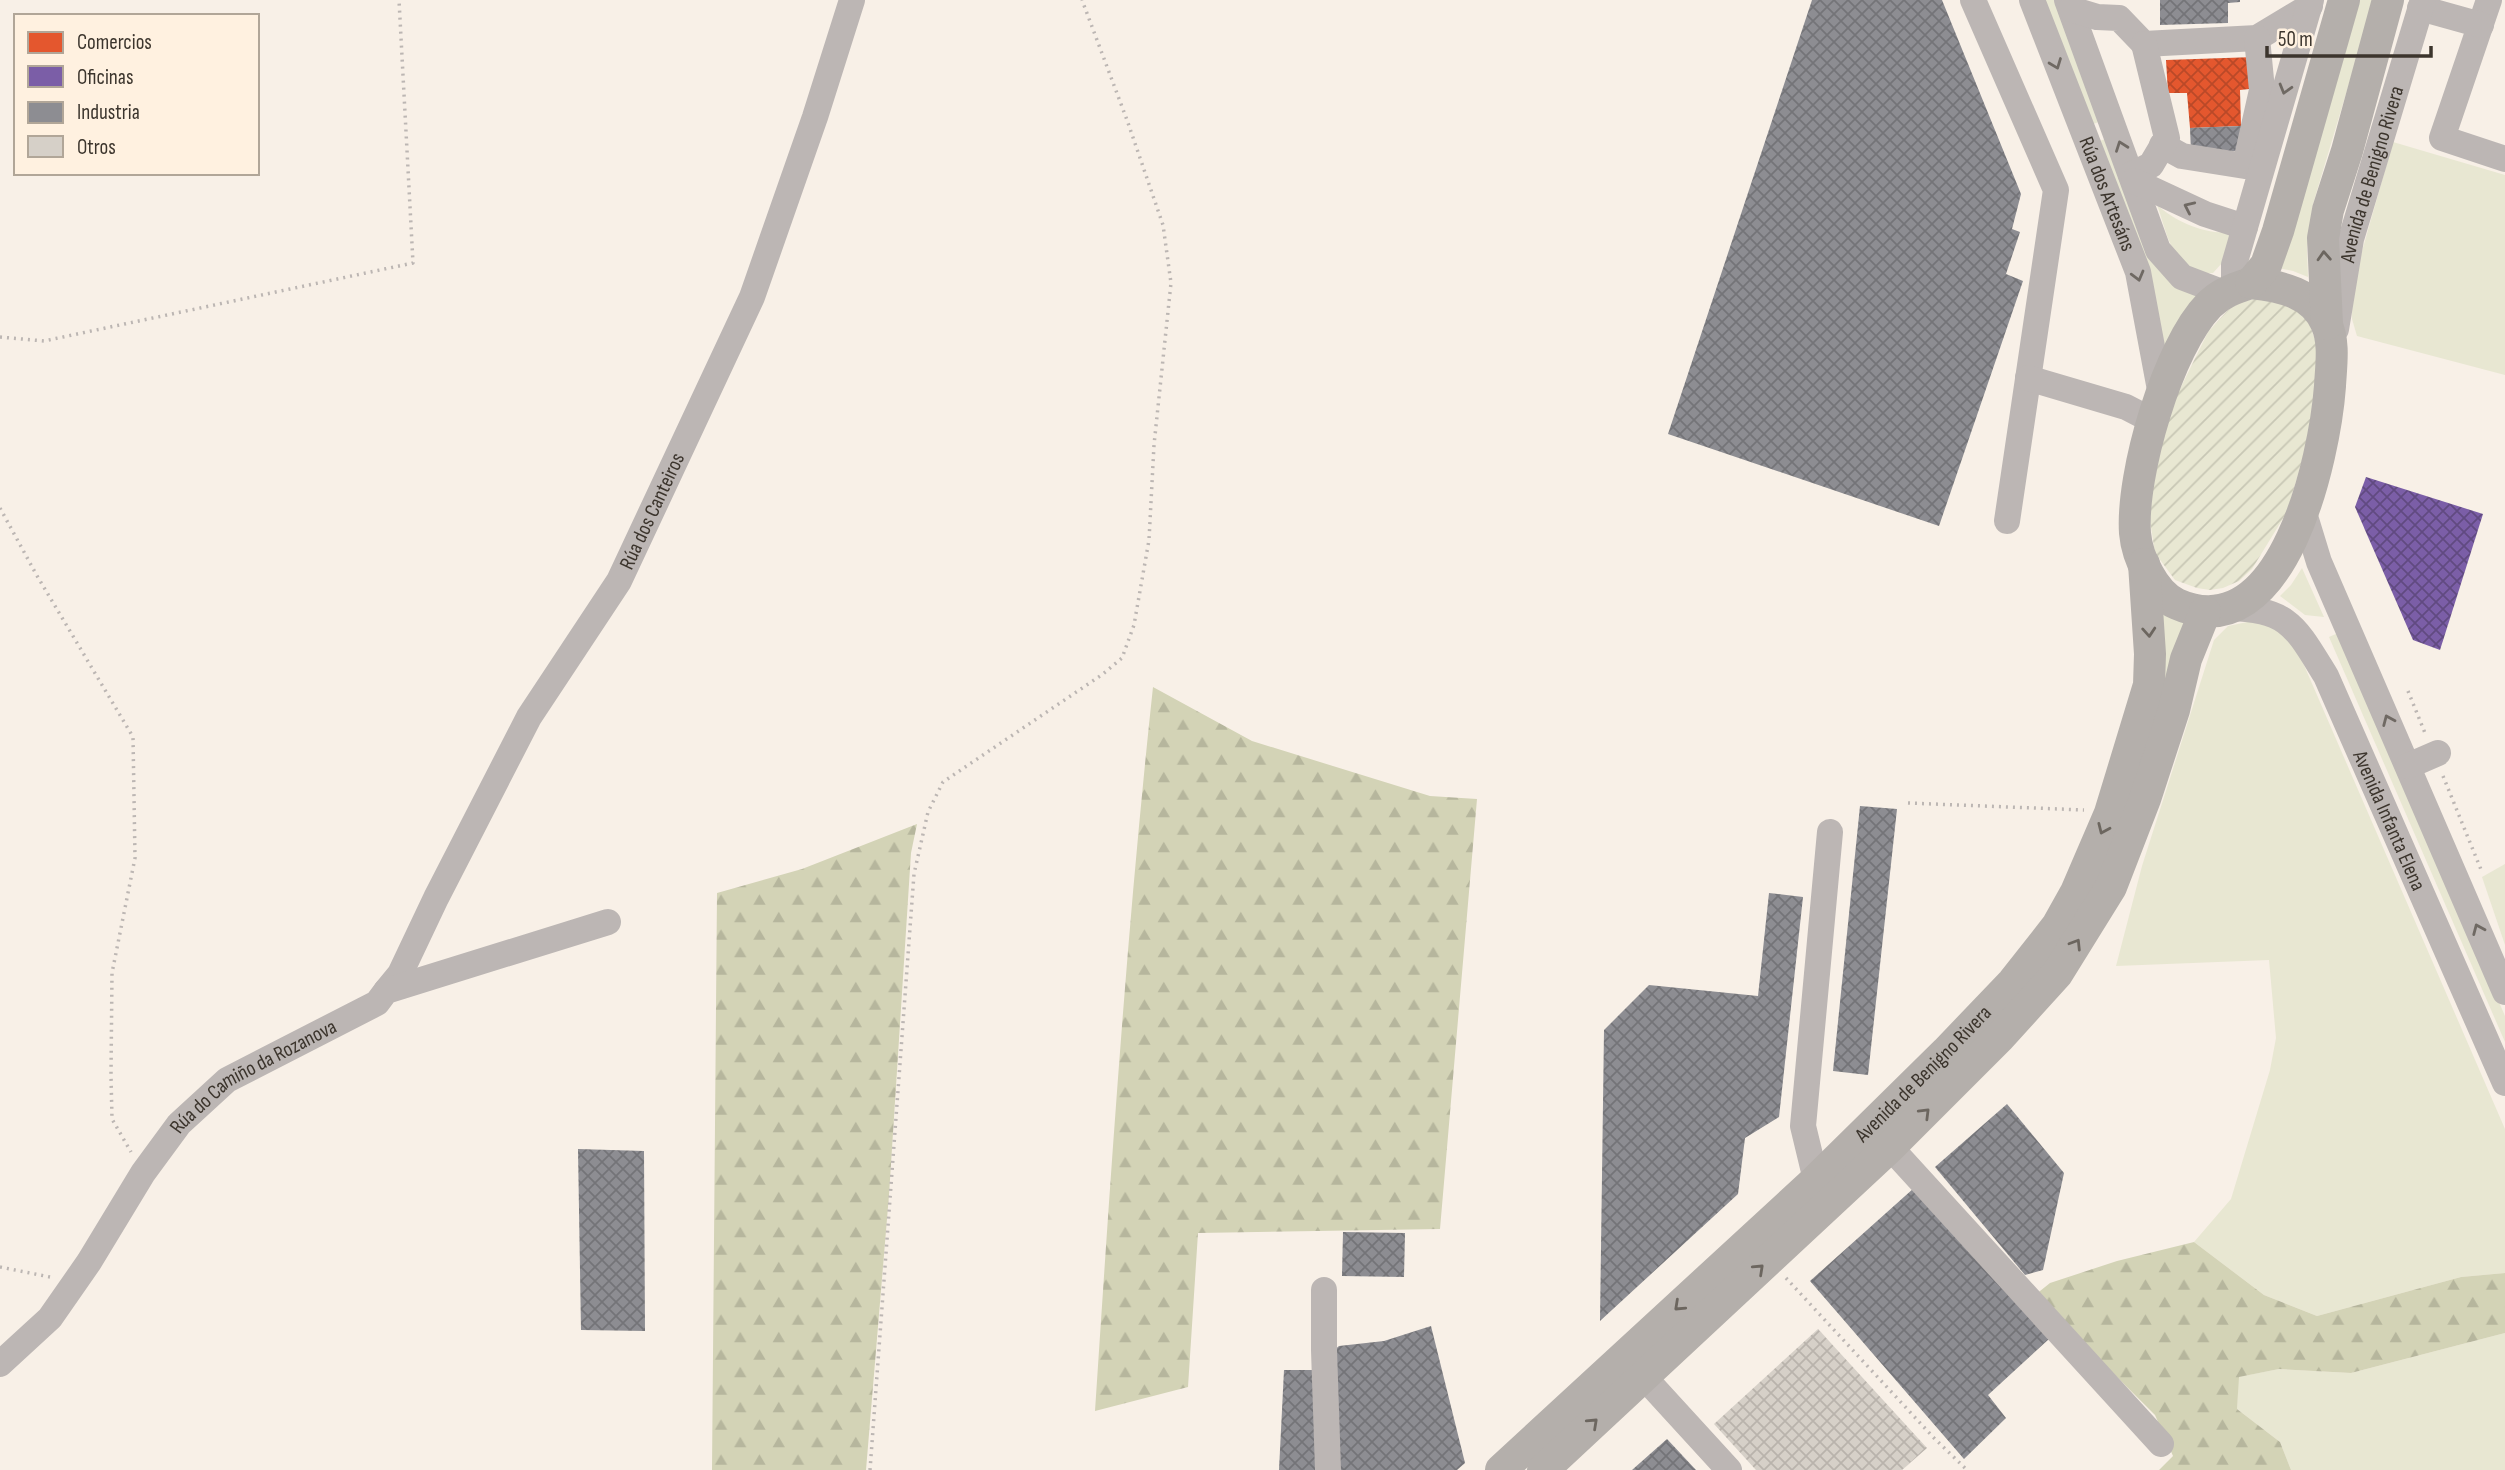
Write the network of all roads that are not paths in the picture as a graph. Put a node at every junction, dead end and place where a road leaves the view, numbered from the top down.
1 (852, 0) edge
2 (1973, 0) edge
3 (2032, 0) edge
4 (2344, 0) edge
5 (2388, 0) edge
6 (2490, 0) edge
7 (2311, 3) edge
8 (2421, 4) edge
9 (2069, 5) edge
10 (2481, 25) junction
11 (2257, 38) junction
12 (2144, 44) junction
13 (2162, 145) junction
14 (2257, 151) junction
15 (2505, 159) edge
16 (2133, 178) junction
17 (2245, 227) junction
18 (2236, 288) junction
19 (2330, 338) junction
20 (2028, 378) junction
21 (2157, 408) junction
22 (2304, 513) junction
23 (2007, 521) dead end
24 (2144, 564) junction
25 (2216, 610) junction
26 (2436, 754) road end
27 (2408, 766) junction
28 (1830, 832) dead end
29 (608, 922) dead end
30 (386, 992) junction
31 (2505, 992) edge
32 (2505, 1083) edge
33 (1890, 1147) junction
34 (1816, 1180) junction
35 (1324, 1290) dead end
36 (0, 1364) edge
37 (1643, 1377) junction
38 (2161, 1444) dead end
39 (1328, 1470) edge
40 (1501, 1470) edge
41 (1543, 1470) edge
42 (1729, 1470) edge

1 - 30 street, Rúa dos Canteiros
2 - 20 street
3 -> 21 street, Rúa dos Artesáns
4 - 18 main road
19 -> 5 main road, Avenida de Benigno Rivera
6 - 10 street
7 - 11 street
7 -> 14 street
8 - 10 street
8 - 19 street, Avenida de Benigno Rivera
9 - 12 street
16 -> 9 street, Rúa dos Artesáns
10 - 15 street
11 - 12 street
11 - 14 street
12 - 13 street
13 - 14 street
13 - 16 street
14 - 17 street
17 -> 16 street
16 - 18 street, Rúa dos Artesáns
17 - 18 street
18 - 19 main road
18 - 21 main road
19 - 22 main road
20 - 21 street
20 - 23 street
21 - 24 main road
22 - 25 main road
27 -> 22 street, Avenida Infanta Elena
24 - 25 main road
24 -> 34 main road, Avenida de Benigno Rivera
25 - 32 street, Avenida Infanta Elena
33 -> 25 main road, Avenida de Benigno Rivera
26 - 27 street
31 -> 27 street, Avenida Infanta Elena
28 - 34 street
29 - 30 street, Rúa do Camiño da Rozanova
30 - 36 street, Rúa do Camiño da Rozanova
37 -> 33 main road, Avenida de Benigno Rivera
33 - 38 street
34 -> 40 main road, Avenida de Benigno Rivera
35 - 39 street
41 -> 37 main road, Avenida de Benigno Rivera
37 - 42 street

